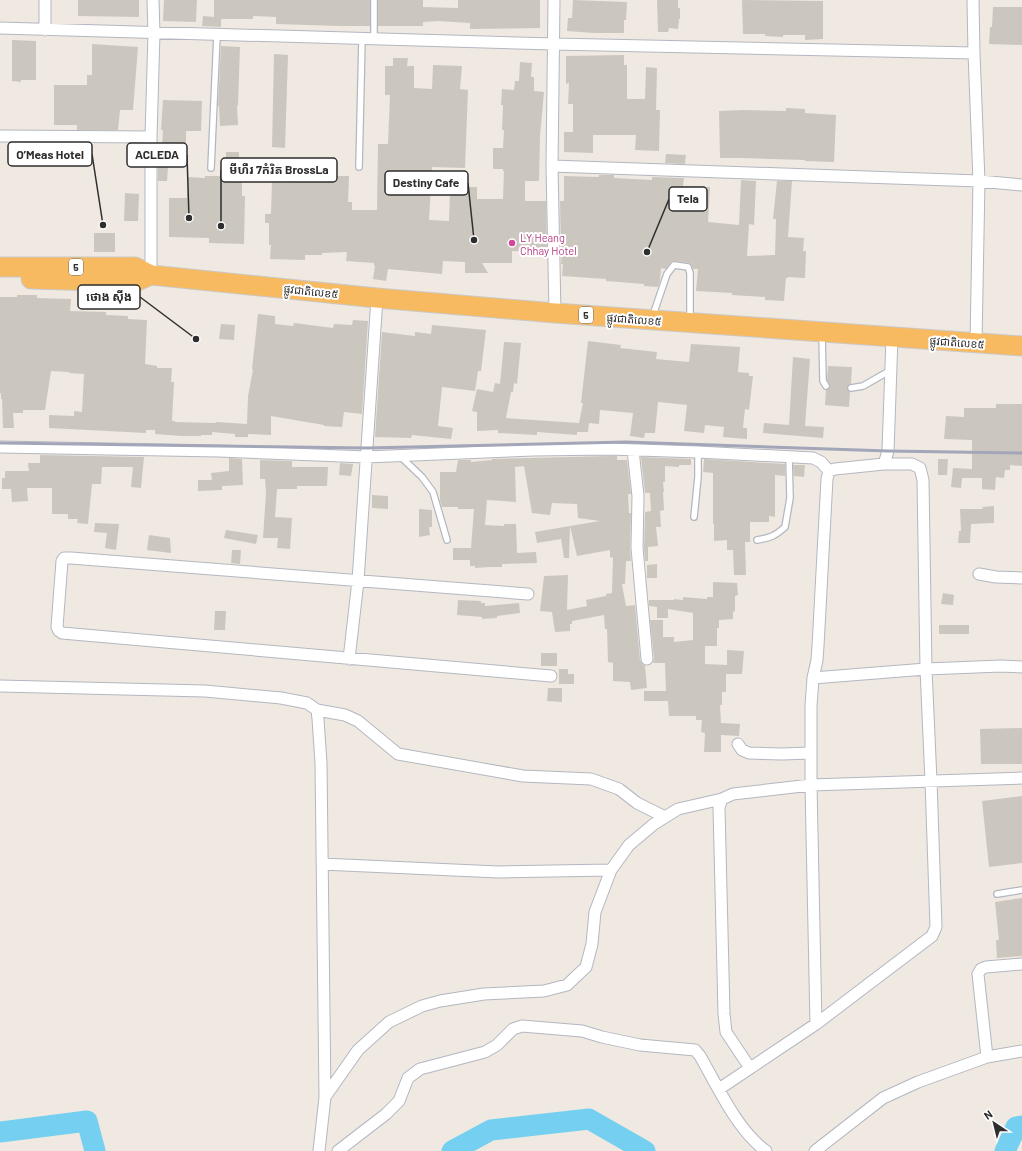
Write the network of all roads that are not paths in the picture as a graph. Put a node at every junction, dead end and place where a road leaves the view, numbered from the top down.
1 (45, 0) edge
2 (153, 0) edge
3 (374, 0) edge
4 (554, 0) edge
5 (973, 0) edge
6 (0, 28) edge
7 (45, 30) junction
8 (154, 33) junction
9 (217, 35) junction
10 (362, 39) junction
11 (374, 39) junction
12 (554, 44) junction
13 (974, 53) junction
14 (0, 136) edge
15 (151, 137) junction
16 (552, 166) junction
17 (359, 167) dead end
18 (211, 168) dead end
19 (979, 181) junction
20 (1022, 185) edge
21 (0, 266) edge
22 (150, 275) junction
23 (0, 279) edge
24 (377, 298) junction
25 (555, 313) junction
26 (652, 320) junction
27 (690, 322) junction
28 (822, 332) junction
29 (892, 337) junction
30 (976, 343) junction
31 (1022, 346) edge
32 (891, 370) junction
33 (826, 386) dead end
34 (851, 388) dead end
35 (0, 447) edge
36 (633, 450) junction
37 (698, 452) junction
38 (401, 456) junction
39 (789, 456) junction
40 (366, 457) junction
41 (884, 464) junction
42 (829, 471) junction
43 (694, 517) dead end
44 (447, 540) dead end
45 (757, 540) dead end
46 (979, 574) dead end
47 (1022, 578) edge
48 (358, 581) junction
49 (528, 594) dead end
50 (349, 658) junction
51 (647, 659) dead end
52 (1022, 667) edge
53 (926, 669) junction
54 (551, 676) dead end
55 (813, 678) junction
56 (0, 686) edge
57 (317, 710) junction
58 (738, 744) dead end
59 (811, 753) junction
60 (1022, 778) edge
61 (932, 781) junction
62 (811, 785) junction
63 (722, 799) junction
64 (665, 817) junction
65 (322, 864) junction
66 (611, 870) junction
67 (1022, 890) edge
68 (997, 894) dead end
69 (1022, 964) edge
70 (816, 1024) junction
71 (1022, 1051) edge
72 (987, 1057) junction
73 (750, 1068) junction
74 (719, 1089) junction
75 (325, 1097) junction
76 (319, 1151) edge
77 (338, 1151) edge
78 (766, 1151) edge
79 (815, 1151) edge

1 - 7 street
2 - 8 street
3 - 11 lane
4 - 12 street
5 - 13 street
6 - 7 street
7 - 8 street
8 - 9 street
8 - 15 street
9 - 10 street
9 - 18 lane
10 - 11 street
10 - 17 lane
11 - 12 street
12 - 13 street
12 - 16 street
13 - 19 street
14 - 15 street
15 - 22 street
16 - 19 street
16 - 25 street
19 - 20 street
19 - 30 street
21 - 22 highway, ផ្លូវជាតិលេខ៥ / 5
22 - 23 highway, ផ្លូវជាតិលេខ៥ / 5
22 - 24 highway, ផ្លូវជាតិលេខ៥ / 5
24 - 25 highway, ផ្លូវជាតិលេខ៥ / 5
24 - 40 street
25 - 26 highway, ផ្លូវជាតិលេខ៥ / 5
26 - 27 highway, ផ្លូវជាតិលេខ៥ / 5
26 - 27 lane
27 - 28 highway, ផ្លូវជាតិលេខ៥ / 5
28 - 29 highway, ផ្លូវជាតិលេខ៥ / 5
28 - 33 lane
29 - 30 highway, ផ្លូវជាតិលេខ៥ / 5
29 - 32 street
30 - 31 highway, ផ្លូវជាតិលេខ៥ / 5
32 - 34 lane
32 - 41 street
35 - 40 street
36 - 37 street
36 - 38 street
36 - 51 street
37 - 39 street
37 - 43 lane
38 - 40 street
38 - 44 lane
39 - 42 street
39 - 45 lane
40 - 48 street
41 - 42 street
41 - 53 street
42 - 55 street
46 - 47 street
48 - 49 street
48 - 50 street
48 - 50 street
50 - 54 street
52 - 53 street
53 - 55 street
53 - 61 street
55 - 59 street
56 - 57 street
57 - 64 street
57 - 65 street
58 - 59 street
59 - 62 street
60 - 61 street
61 - 62 street
61 - 70 street
62 - 63 street
62 - 70 street
63 - 64 street
63 - 73 street
64 - 66 street
65 - 66 street
65 - 75 street
66 - 75 street
67 - 68 lane
69 - 72 street
70 - 73 street
71 - 72 street
72 - 79 street
73 - 74 street
74 - 77 street
74 - 78 street
75 - 76 street

